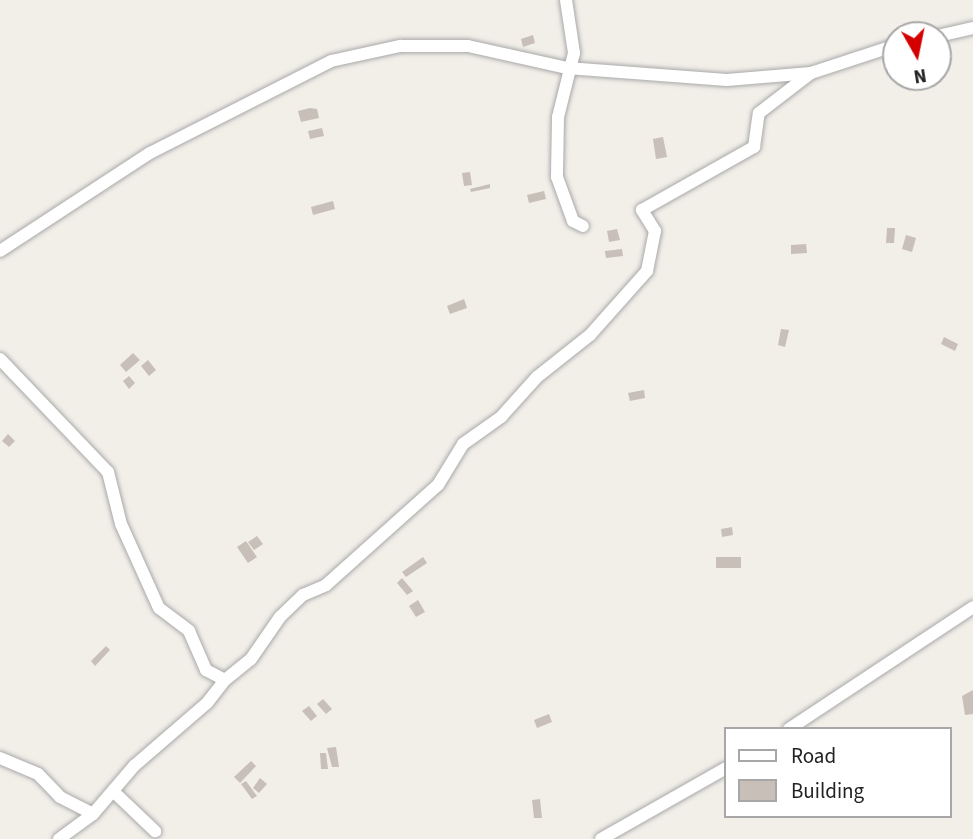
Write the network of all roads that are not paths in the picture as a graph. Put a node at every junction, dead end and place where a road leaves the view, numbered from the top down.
1 (566, 0) edge
2 (973, 28) edge
3 (952, 33) edge
4 (882, 50) edge
5 (567, 68) junction
6 (811, 73) junction
7 (583, 226) dead end
8 (0, 251) edge
9 (0, 359) edge
10 (973, 607) edge
11 (225, 680) junction
12 (792, 727) edge
13 (0, 758) edge
14 (724, 769) edge
15 (114, 792) junction
16 (93, 814) junction
17 (155, 831) dead end
18 (59, 839) edge
19 (601, 839) edge

1 - 5 street
2 - 3 street
4 - 6 street
5 - 6 street
5 - 7 street
5 - 8 street
6 - 11 street
9 - 11 street
10 - 12 street
11 - 15 street
13 - 16 street
14 - 19 street
15 - 16 street
15 - 17 street
16 - 18 street

